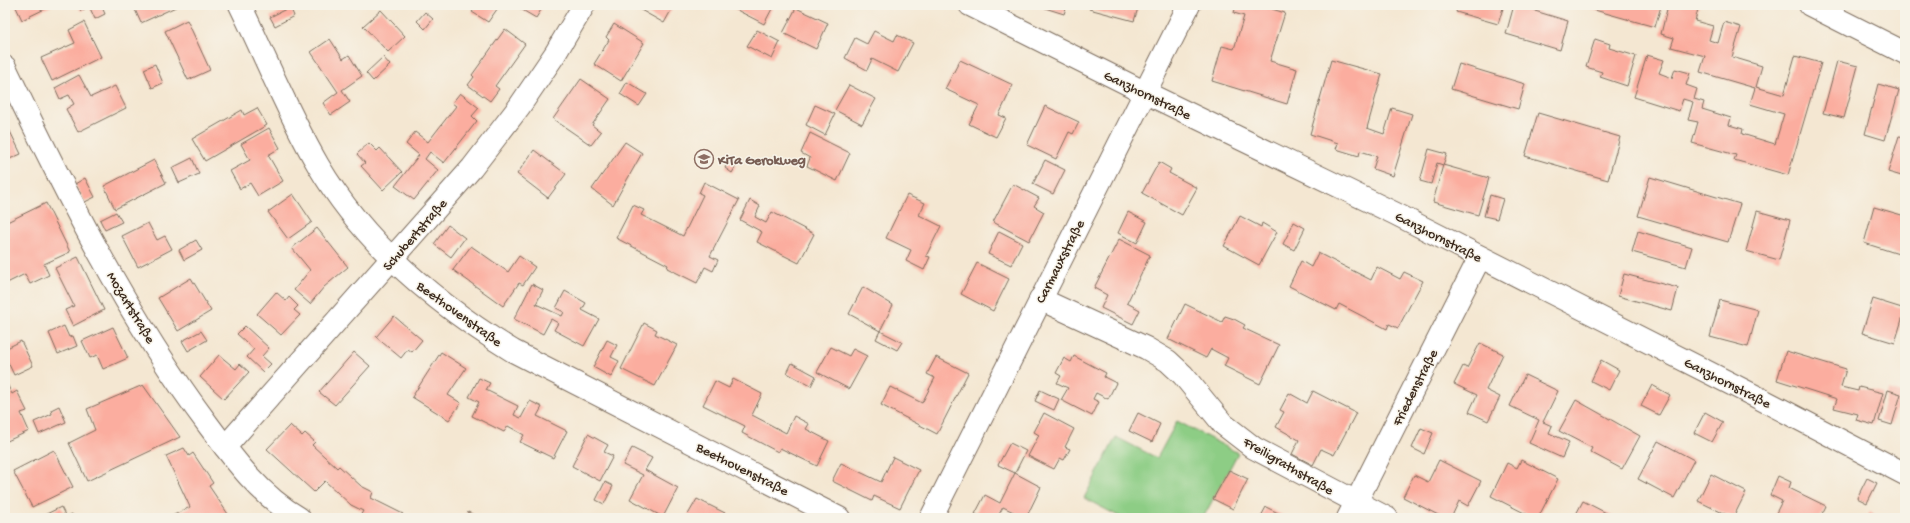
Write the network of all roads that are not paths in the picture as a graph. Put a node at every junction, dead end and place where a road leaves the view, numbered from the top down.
1 (240, 5) edge
2 (584, 5) edge
3 (970, 5) edge
4 (1188, 5) edge
5 (1810, 5) edge
6 (1905, 53) edge
7 (5, 67) edge
8 (1144, 92) junction
9 (1480, 257) junction
10 (392, 260) junction
11 (1040, 300) junction
12 (225, 447) junction
13 (1905, 474) edge
14 (1352, 510) edge
15 (299, 518) edge
16 (839, 518) edge
17 (931, 518) edge
18 (1387, 518) edge

1 - 10 street, Beethovenstraße
2 - 10 street, Schubertstraße
3 - 8 street, Ganzhornstraße
4 - 8 street, Carmauxstraße
5 - 6 street
7 - 12 street, Mozartstraße
8 - 9 street, Ganzhornstraße
8 - 11 street, Carmauxstraße
9 - 13 street, Ganzhornstraße
9 - 14 street, Friedenstraße
10 - 12 street, Schubertstraße
10 - 16 street, Beethovenstraße
11 - 14 street, Freiligrathstraße
11 - 17 street, Carmauxstraße
12 - 15 street, Mozartstraße
14 - 18 street, Freiligrathstraße

